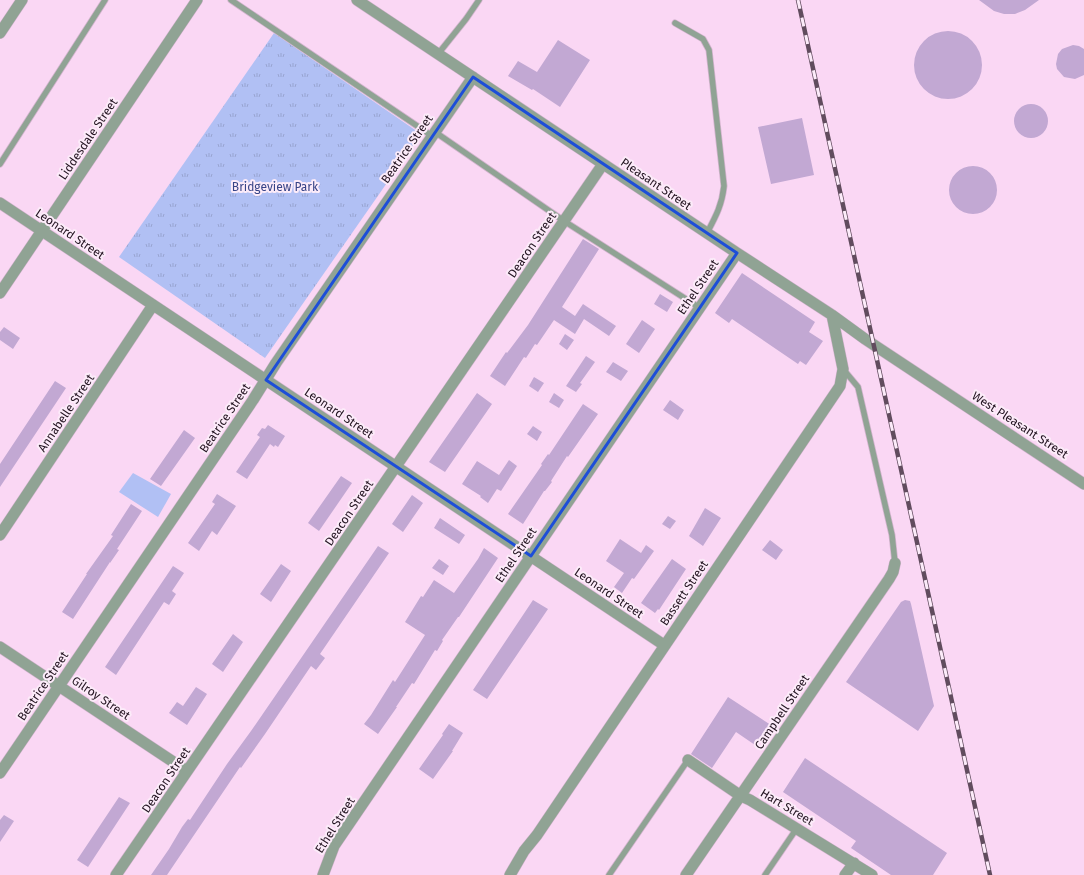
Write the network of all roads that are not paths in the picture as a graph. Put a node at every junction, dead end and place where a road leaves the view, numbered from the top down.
1 (22, 0) edge
2 (105, 0) edge
3 (197, 0) edge
4 (231, 0) edge
5 (357, 0) edge
6 (471, 0) edge
7 (479, 0) edge
8 (474, 6) junction
9 (675, 22) dead end
10 (0, 33) edge
11 (438, 54) junction
12 (473, 77) junction
13 (433, 134) junction
14 (0, 164) edge
15 (603, 164) junction
16 (0, 203) edge
17 (564, 221) junction
18 (42, 231) junction
19 (707, 233) junction
20 (737, 253) junction
21 (0, 293) edge
22 (153, 305) junction
23 (700, 308) junction
24 (832, 314) junction
25 (843, 369) junction
26 (266, 380) junction
27 (941, 389) joint
28 (396, 466) junction
29 (1084, 484) edge
30 (0, 535) edge
31 (531, 556) junction
32 (895, 563) joint
33 (664, 645) junction
34 (0, 647) edge
35 (59, 686) junction
36 (688, 760) joint
37 (187, 771) junction
38 (0, 773) edge
39 (741, 796) junction
40 (797, 828) junction
41 (854, 863) junction
42 (116, 875) edge
43 (323, 875) edge
44 (510, 875) edge
45 (608, 875) edge
46 (686, 875) edge
47 (765, 875) edge
48 (845, 875) edge
49 (872, 875) edge

1 - 10 street
2 - 14 lane
3 - 18 street, Liddesdale Street
4 - 13 lane
5 - 11 street, Pleasant Street
6 - 8 lane
7 - 8 lane
8 - 11 lane
9 - 19 lane
11 - 12 street, Pleasant Street
12 - 13 street, Beatrice Street
12 - 15 street, Pleasant Street
13 - 17 lane
13 - 26 street, Beatrice Street
15 - 17 street, Deacon Street
15 - 19 street, Pleasant Street
16 - 18 street, Leonard Street
17 - 23 lane
17 - 28 street, Deacon Street
18 - 21 street, Liddesdale Street
18 - 22 street, Leonard Street
19 - 20 street, Pleasant Street
20 - 23 street, Ethel Street
20 - 24 street, Pleasant Street
22 - 26 street, Leonard Street
22 - 30 street, Annabelle Street
23 - 31 street, Ethel Street
24 - 25 street, Bassett Street
24 - 27 street, Pleasant Street
25 - 32 lane
25 - 33 street, Bassett Street
26 - 28 street, Leonard Street
26 - 35 street, Beatrice Street
27 - 29 street, West Pleasant Street
28 - 31 street, Leonard Street
28 - 37 street, Deacon Street
31 - 33 street, Leonard Street
31 - 43 street, Ethel Street
32 - 39 street, Campbell Street
33 - 44 street, Bassett Street
34 - 35 street, Gilroy Street
35 - 37 street, Gilroy Street
35 - 38 street, Beatrice Street
36 - 39 street, Hart Street
36 - 45 lane
37 - 42 street, Deacon Street
39 - 40 street, Hart Street
39 - 46 street, Campbell Street
40 - 41 street, Hart Street
40 - 47 lane
41 - 48 street
41 - 49 street, Hart Street

